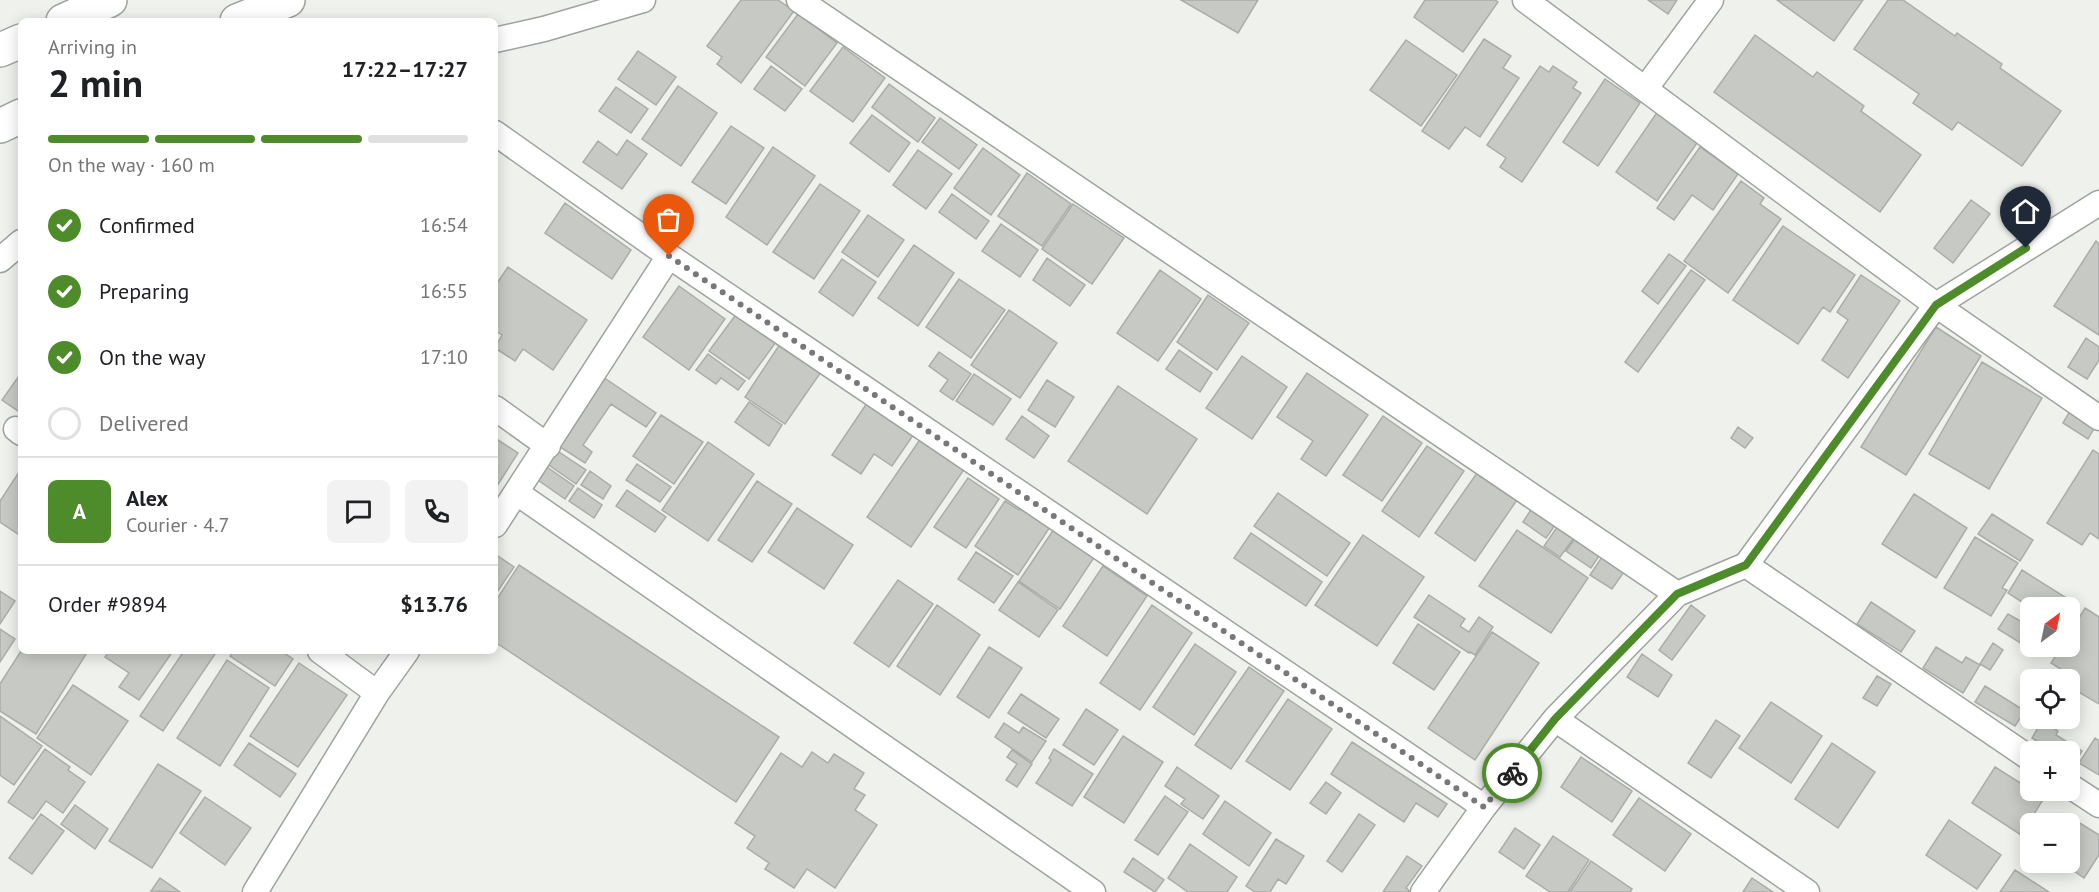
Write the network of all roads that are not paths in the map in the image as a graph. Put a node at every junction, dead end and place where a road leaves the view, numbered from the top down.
1 (110, 0) edge
2 (288, 0) edge
3 (643, 0) edge
4 (799, 0) edge
5 (1525, 0) edge
6 (1711, 0) edge
7 (70, 18) edge
8 (244, 18) edge
9 (498, 39) edge
10 (18, 42) edge
11 (0, 51) edge
12 (1645, 89) junction
13 (18, 117) edge
14 (0, 126) edge
15 (498, 135) edge
16 (2099, 203) edge
17 (18, 245) edge
18 (669, 256) junction
19 (0, 260) edge
20 (1936, 305) junction
21 (498, 410) edge
22 (2099, 418) edge
23 (548, 446) junction
24 (517, 493) junction
25 (498, 521) edge
26 (1746, 565) junction
27 (1677, 594) junction
28 (324, 654) edge
29 (405, 654) edge
30 (377, 693) junction
31 (1555, 719) junction
32 (2020, 752) edge
33 (2080, 793) edge
34 (2099, 805) edge
35 (1484, 807) junction
36 (255, 892) edge
37 (1093, 892) edge
38 (1423, 892) edge
39 (1807, 892) edge

1 - 7 main road
2 - 8 main road
3 - 9 street
4 - 27 street
5 - 12 street
6 - 12 street
10 - 11 main road
12 - 20 street
13 - 14 main road
15 - 18 street
16 - 20 street
17 - 19 street
18 - 23 street
18 - 35 street
20 - 22 street
20 - 26 street
21 - 23 street
23 - 24 street
24 - 25 street
24 - 37 street
26 - 27 street
26 - 32 street
27 - 31 street
28 - 30 street
29 - 30 street
30 - 36 street
31 - 35 street
31 - 39 street
33 - 34 street
35 - 38 street

